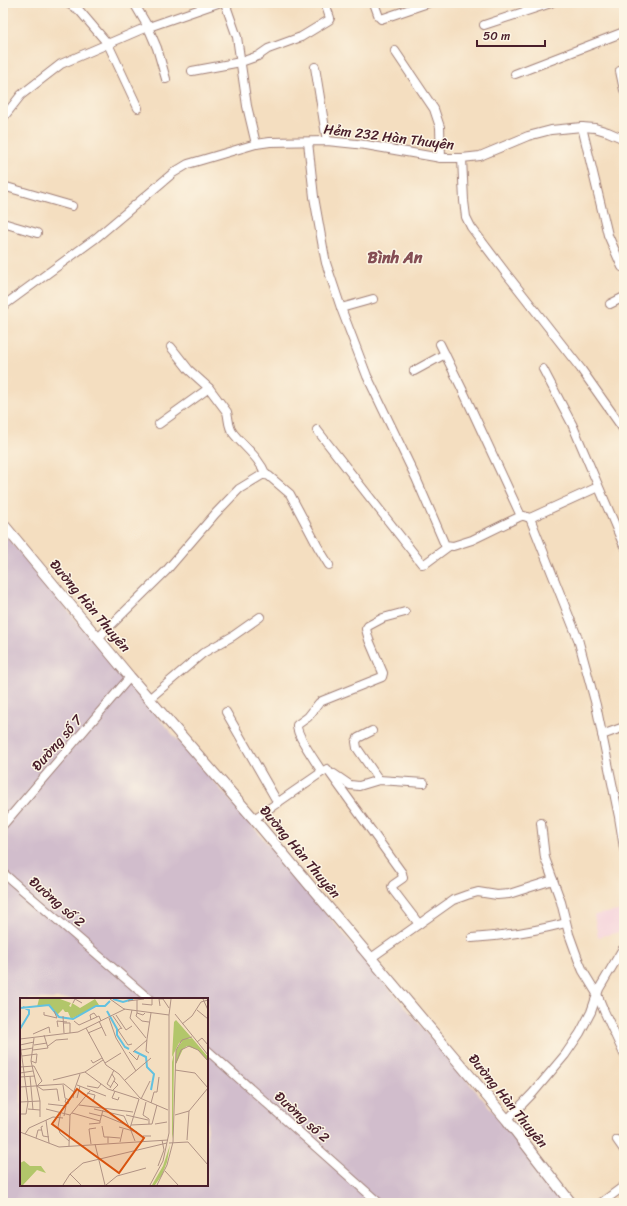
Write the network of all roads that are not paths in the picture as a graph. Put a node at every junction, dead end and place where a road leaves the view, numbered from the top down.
1 (67, 3) edge
2 (134, 3) edge
3 (218, 3) edge
4 (225, 3) edge
5 (325, 3) edge
6 (374, 3) edge
7 (428, 3) edge
8 (551, 3) edge
9 (484, 25) dead end
10 (148, 27) junction
11 (624, 32) edge
12 (108, 44) junction
13 (395, 51) dead end
14 (241, 62) junction
15 (315, 67) dead end
16 (192, 71) dead end
17 (620, 71) dead end
18 (515, 74) dead end
19 (166, 79) dead end
20 (624, 90) edge
21 (138, 108) dead end
22 (3, 118) edge
23 (582, 127) junction
24 (624, 139) edge
25 (327, 141) junction
26 (308, 142) junction
27 (256, 144) junction
28 (441, 158) junction
29 (462, 158) junction
30 (3, 186) edge
31 (72, 206) dead end
32 (3, 223) edge
33 (37, 233) dead end
34 (622, 267) dead end
35 (624, 297) edge
36 (373, 299) dead end
37 (610, 304) dead end
38 (3, 306) edge
39 (341, 308) junction
40 (440, 344) dead end
41 (171, 347) dead end
42 (445, 354) junction
43 (543, 369) dead end
44 (414, 371) dead end
45 (208, 388) junction
46 (159, 424) dead end
47 (623, 427) edge
48 (317, 430) dead end
49 (266, 475) junction
50 (598, 487) junction
51 (521, 516) junction
52 (530, 518) junction
53 (3, 524) edge
54 (449, 546) junction
55 (624, 546) edge
56 (329, 565) dead end
57 (405, 612) dead end
58 (260, 617) dead end
59 (98, 638) junction
60 (130, 677) junction
61 (149, 699) junction
62 (226, 712) dead end
63 (624, 727) edge
64 (372, 731) dead end
65 (602, 735) junction
66 (326, 771) junction
67 (379, 780) junction
68 (424, 783) dead end
69 (278, 803) junction
70 (254, 819) junction
71 (541, 823) dead end
72 (3, 826) edge
73 (624, 848) edge
74 (3, 873) edge
75 (553, 880) junction
76 (566, 923) junction
77 (419, 924) junction
78 (472, 938) dead end
79 (623, 949) edge
80 (371, 958) junction
81 (597, 994) junction
82 (148, 998) edge
83 (208, 1051) edge
84 (624, 1054) edge
85 (507, 1120) junction
86 (617, 1140) dead end
87 (624, 1150) edge
88 (624, 1186) edge
89 (379, 1203) edge
90 (571, 1203) edge
91 (600, 1203) edge

1 - 12 street
2 - 10 street
3 - 10 street
4 - 14 street
5 - 14 street
6 - 7 street
8 - 9 street
10 - 12 street
10 - 19 street
11 - 18 street
12 - 21 street
12 - 22 street
13 - 28 street
14 - 16 street
14 - 27 street
15 - 25 street
17 - 20 street
23 - 24 street, Hẻm 232 Hàn Thuyên
23 - 29 street, Hẻm 232 Hàn Thuyên
23 - 34 street
25 - 26 street, Hẻm 232 Hàn Thuyên
25 - 28 street, Hẻm 232 Hàn Thuyên
26 - 27 street, Hẻm 232 Hàn Thuyên
26 - 39 street
27 - 38 street, Hẻm 232 Hàn Thuyên
28 - 29 street, Hẻm 232 Hàn Thuyên
29 - 47 street
30 - 31 street
32 - 33 street
35 - 37 street
36 - 39 street
39 - 54 street
40 - 42 street
41 - 45 street
42 - 44 street
42 - 51 street
43 - 50 street
45 - 46 street
45 - 49 street
48 - 54 street
49 - 56 street
49 - 59 street
50 - 52 street
50 - 55 street
51 - 52 street
51 - 54 street
52 - 65 street
53 - 59 street, Đường Hàn Thuyên
57 - 66 street
58 - 61 street
59 - 60 street, Đường Hàn Thuyên
60 - 61 street, Đường Hàn Thuyên
60 - 72 street, Đường số 7
61 - 70 street, Đường Hàn Thuyên
62 - 69 street
63 - 65 street
64 - 67 street
65 - 73 street
66 - 67 street
66 - 69 street
66 - 77 street
67 - 68 street
69 - 70 street
70 - 80 street, Đường Hàn Thuyên
71 - 75 street
74 - 82 street, Đường số 2
75 - 76 street
75 - 77 street
76 - 78 street
76 - 81 street
77 - 80 street
79 - 81 street
80 - 85 street, Đường Hàn Thuyên
81 - 84 street
81 - 85 street
83 - 89 street, Đường số 2
85 - 90 street, Đường Hàn Thuyên
86 - 87 street
88 - 91 street

